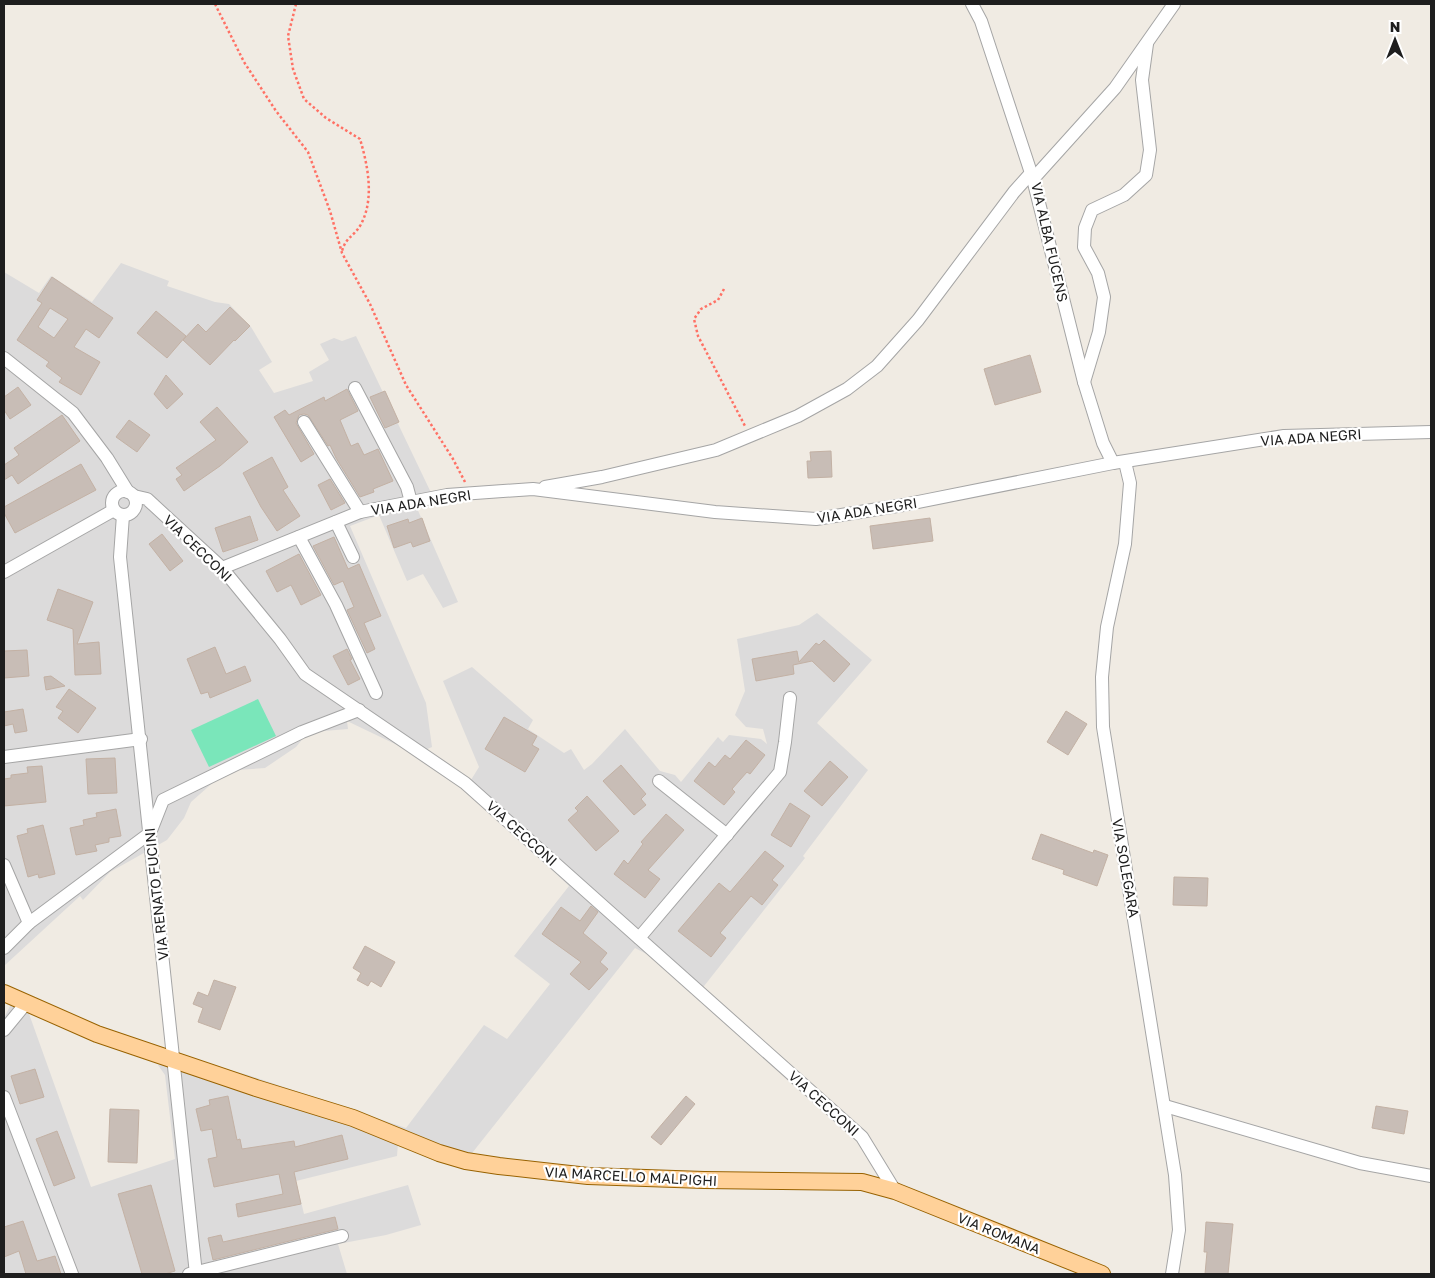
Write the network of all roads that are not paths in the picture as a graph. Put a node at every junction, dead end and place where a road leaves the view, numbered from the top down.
1 (972, 4) edge
2 (1174, 4) edge
3 (1148, 41) junction
4 (1032, 176) junction
5 (4, 358) edge
6 (1084, 382) junction
7 (355, 388) dead end
8 (304, 422) dead end
9 (1431, 432) edge
10 (1119, 463) junction
11 (532, 489) junction
12 (131, 494) junction
13 (411, 502) junction
14 (119, 512) junction
15 (360, 512) junction
16 (336, 522) junction
17 (299, 537) junction
18 (353, 557) dead end
19 (222, 568) junction
20 (4, 572) edge
21 (376, 693) dead end
22 (790, 698) dead end
23 (359, 710) junction
24 (141, 739) junction
25 (4, 757) edge
26 (659, 781) dead end
27 (150, 833) junction
28 (727, 835) junction
29 (4, 865) edge
30 (29, 923) junction
31 (639, 938) junction
32 (4, 948) edge
33 (4, 993) edge
34 (28, 1002) junction
35 (4, 1030) edge
36 (172, 1060) junction
37 (4, 1097) edge
38 (1164, 1106) junction
39 (1431, 1176) edge
40 (895, 1191) junction
41 (342, 1236) dead end
42 (193, 1273) edge
43 (72, 1274) edge
44 (1102, 1274) edge
45 (1172, 1274) edge

1 - 4 street
2 - 3 street, VIA ALBA FUCENS
3 - 4 street, VIA ALBA FUCENS
3 - 6 street
4 - 6 street, VIA ALBA FUCENS
4 - 11 street
5 - 12 street
6 - 10 street, VIA ALBA FUCENS
7 - 13 street
8 - 15 street
9 - 10 street, VIA ADA NEGRI
10 - 11 street, VIA ADA NEGRI
10 - 38 street, VIA SOLEGARA
11 - 13 street, VIA ADA NEGRI
12 - 14 street
12 - 14 street
12 - 19 street, VIA CECCONI
13 - 15 street, VIA ADA NEGRI
14 - 20 street
14 - 24 street, VIA RENATO FUCINI
15 - 16 street, VIA ADA NEGRI
16 - 17 street, VIA ADA NEGRI
16 - 18 street
17 - 19 street, VIA ADA NEGRI
17 - 21 street
19 - 23 street, VIA CECCONI
22 - 28 street
23 - 27 street
23 - 31 street, VIA CECCONI
24 - 25 street
24 - 27 street, VIA RENATO FUCINI
26 - 28 street
27 - 30 street
27 - 36 street, VIA RENATO FUCINI
28 - 31 street
29 - 30 street
30 - 32 street
31 - 40 street, VIA CECCONI
33 - 34 main road, VIA MARCELLO MALPIGHI
34 - 35 street
34 - 36 main road, VIA MARCELLO MALPIGHI
36 - 40 main road, VIA MARCELLO MALPIGHI
36 - 42 street, VIA RENATO FUCINI
37 - 43 street
38 - 39 street
38 - 45 street, VIA SOLEGARA
40 - 44 main road, VIA ROMANA
41 - 42 street

